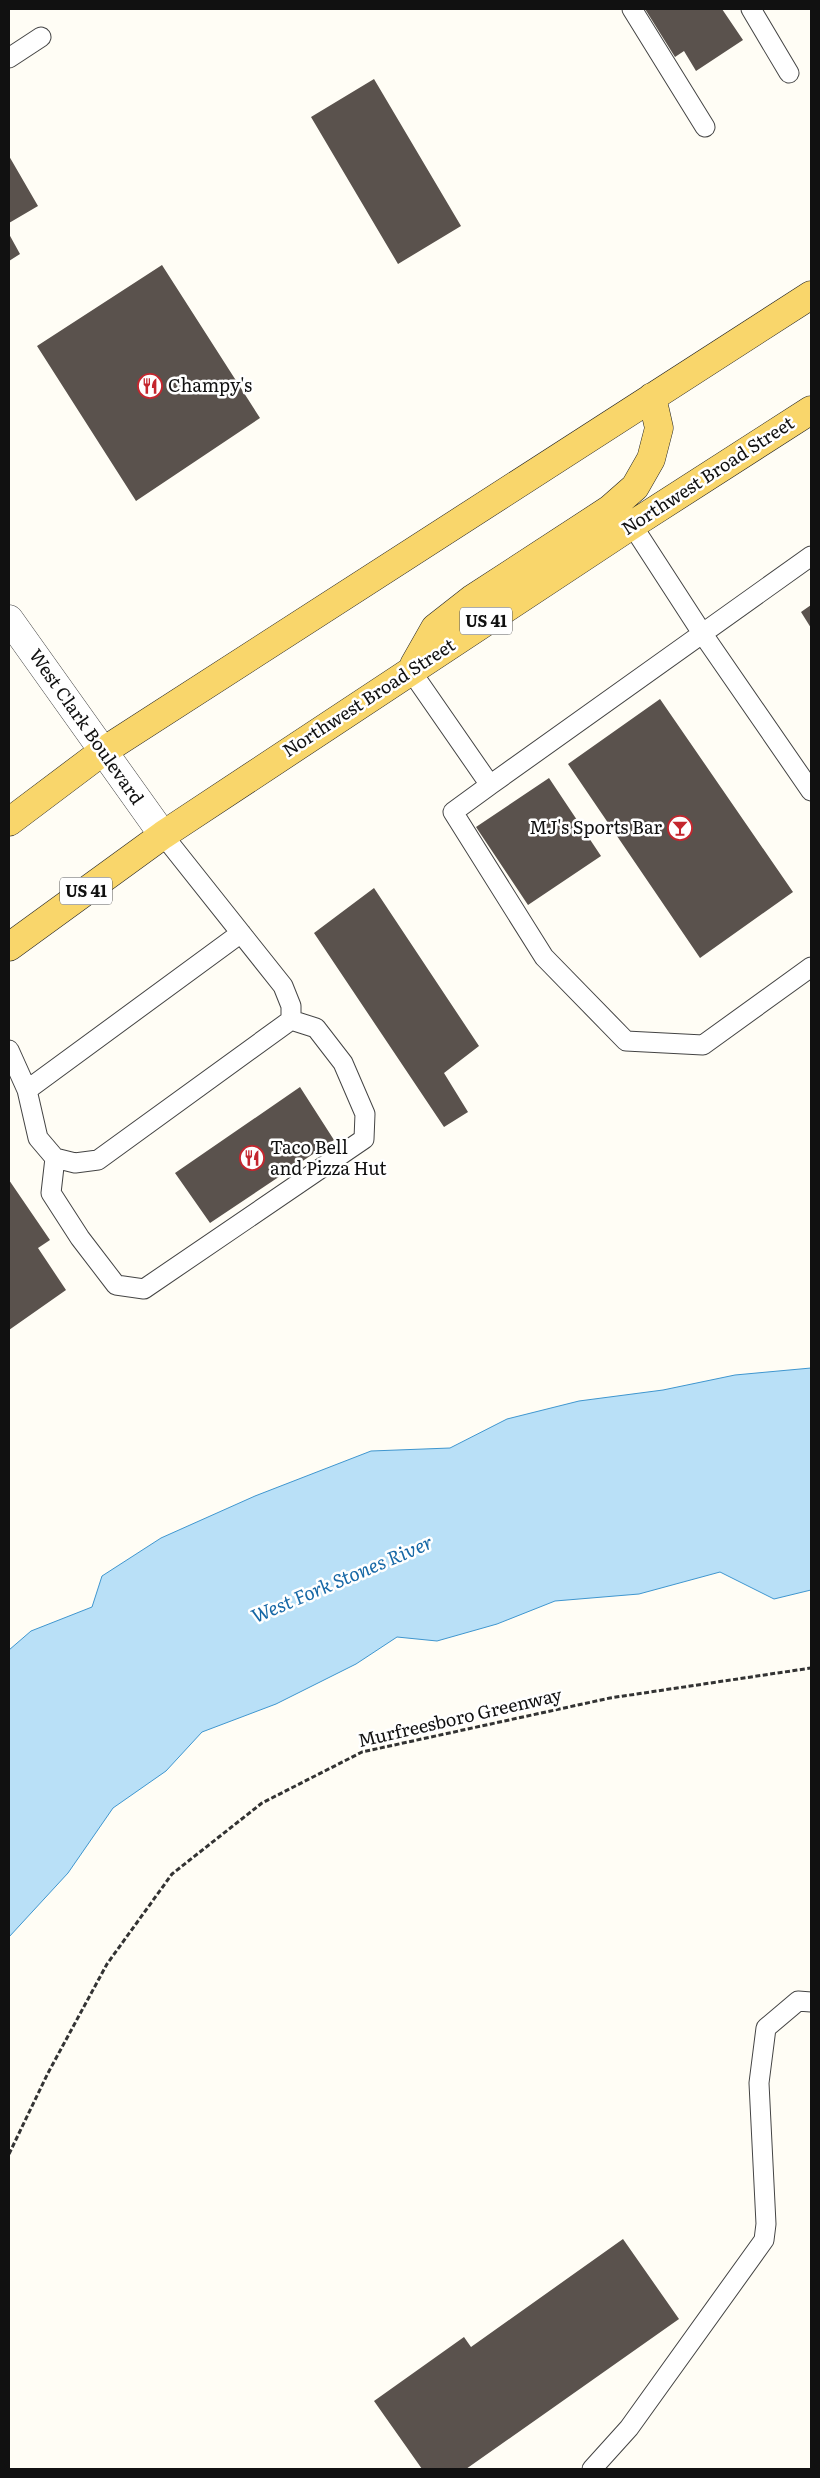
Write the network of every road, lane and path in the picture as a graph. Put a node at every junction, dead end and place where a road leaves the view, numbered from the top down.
1 (632, 9) edge
2 (751, 9) edge
3 (41, 37) dead end
4 (9, 58) edge
5 (789, 72) dead end
6 (705, 127) dead end
7 (811, 295) edge
8 (652, 397) junction
9 (811, 410) edge
10 (632, 525) junction
11 (811, 556) edge
12 (12, 629) edge
13 (702, 633) junction
14 (410, 670) junction
15 (102, 752) junction
16 (490, 785) junction
17 (811, 791) edge
18 (9, 822) edge
19 (163, 835) junction
20 (241, 933) junction
21 (9, 947) edge
22 (811, 967) edge
23 (290, 1020) junction
24 (9, 1050) edge
25 (27, 1090) junction
26 (56, 1158) junction
27 (811, 1668) edge
28 (811, 2002) edge
29 (9, 2154) edge
30 (592, 2469) edge

1 - 6 lane
2 - 5 lane
3 - 4 lane
7 - 8 main road
8 - 14 main road
8 - 15 main road
9 - 10 main road, Northwest Broad Street / US 41
10 - 13 lane
10 - 14 main road, Northwest Broad Street / US 41
11 - 13 lane
12 - 15 street, West Clark Boulevard
13 - 16 lane
13 - 17 lane
14 - 16 lane
14 - 19 main road, Northwest Broad Street / US 41
15 - 18 main road
15 - 19 street, West Clark Boulevard
16 - 22 lane
19 - 20 lane
19 - 21 main road, Northwest Broad Street / US 41
20 - 23 lane
20 - 25 lane
23 - 26 lane
23 - 26 lane
24 - 25 lane
25 - 26 lane
27 - 29 path, Murfreesboro Greenway
28 - 30 lane

